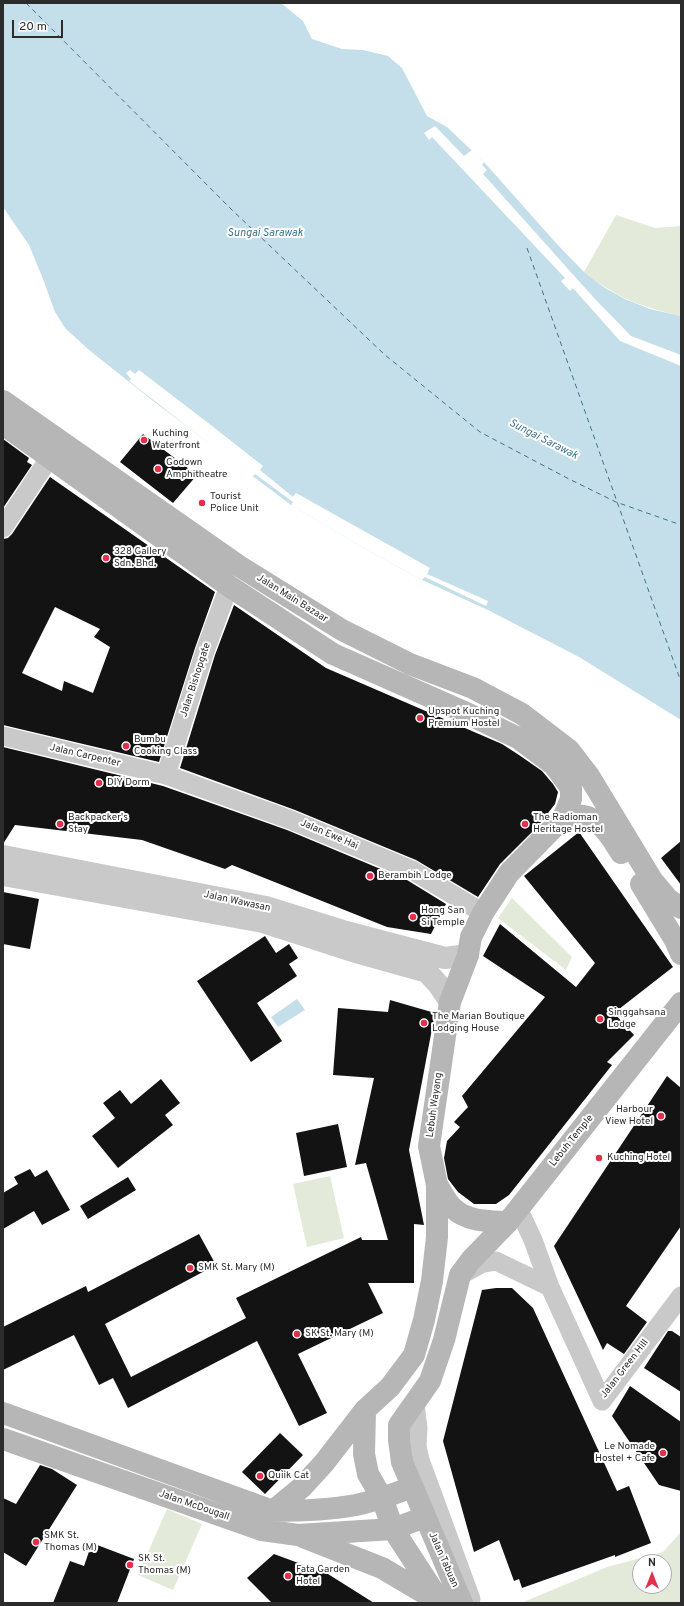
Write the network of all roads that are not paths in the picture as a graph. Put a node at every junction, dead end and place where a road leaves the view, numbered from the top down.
1 (3, 401) edge
2 (3, 424) edge
3 (50, 457) junction
4 (3, 528) edge
5 (229, 586) junction
6 (3, 736) edge
7 (166, 775) junction
8 (609, 808) junction
9 (563, 818) junction
10 (610, 835) junction
11 (3, 856) edge
12 (3, 874) edge
13 (655, 908) junction
14 (681, 908) edge
15 (483, 913) junction
16 (681, 923) edge
17 (681, 954) edge
18 (468, 955) junction
19 (450, 1002) junction
20 (681, 1003) edge
21 (674, 1020) edge
22 (436, 1185) junction
23 (513, 1215) junction
24 (460, 1275) junction
25 (550, 1287) junction
26 (681, 1296) edge
27 (414, 1404) junction
28 (365, 1410) junction
29 (3, 1413) edge
30 (3, 1439) edge
31 (412, 1487) junction
32 (382, 1498) junction
33 (273, 1511) junction
34 (425, 1517) junction
35 (393, 1529) junction
36 (298, 1535) junction
37 (441, 1603) edge
38 (462, 1603) edge
39 (472, 1603) edge

1 - 8 main road, Jalan Main Bazaar
2 - 3 main road
3 - 4 street
3 - 5 main road
5 - 7 street, Jalan Bishopgate
5 - 9 main road
6 - 7 street, Jalan Carpenter
7 - 15 street, Jalan Ewe Hai
8 - 10 main road
8 - 14 main road, Jalan Main Bazaar
9 - 10 main road
9 - 15 main road, Lebuh Wayang
10 - 13 main road
11 - 18 street, Jalan Wawasan
12 - 19 street, Jalan Wawasan
13 - 16 main road
13 - 17 main road
15 - 18 main road, Lebuh Wayang
18 - 19 main road, Lebuh Wayang
19 - 22 main road, Lebuh Wayang
20 - 21 main road, Lebuh Temple
21 - 23 main road, Lebuh Temple
22 - 23 main road
22 - 28 main road, Lebuh Wayang
23 - 24 main road
23 - 25 street, Jalan Green Hill
24 - 25 street
24 - 27 main road
25 - 26 street, Jalan Green Hill
27 - 31 main road
27 - 39 street
28 - 32 main road
28 - 33 main road, Lebuh Wayang
29 - 33 main road
30 - 36 main road, Jalan McDougall
31 - 32 main road
31 - 34 main road, Jalan Tabuan
32 - 33 main road
32 - 35 main road, Jalan Tabuan
34 - 35 main road, Jalan McDougall
34 - 38 main road, Jalan Tabuan
35 - 36 main road, Jalan McDougall
35 - 37 main road, Jalan Tabuan
36 - 37 main road

